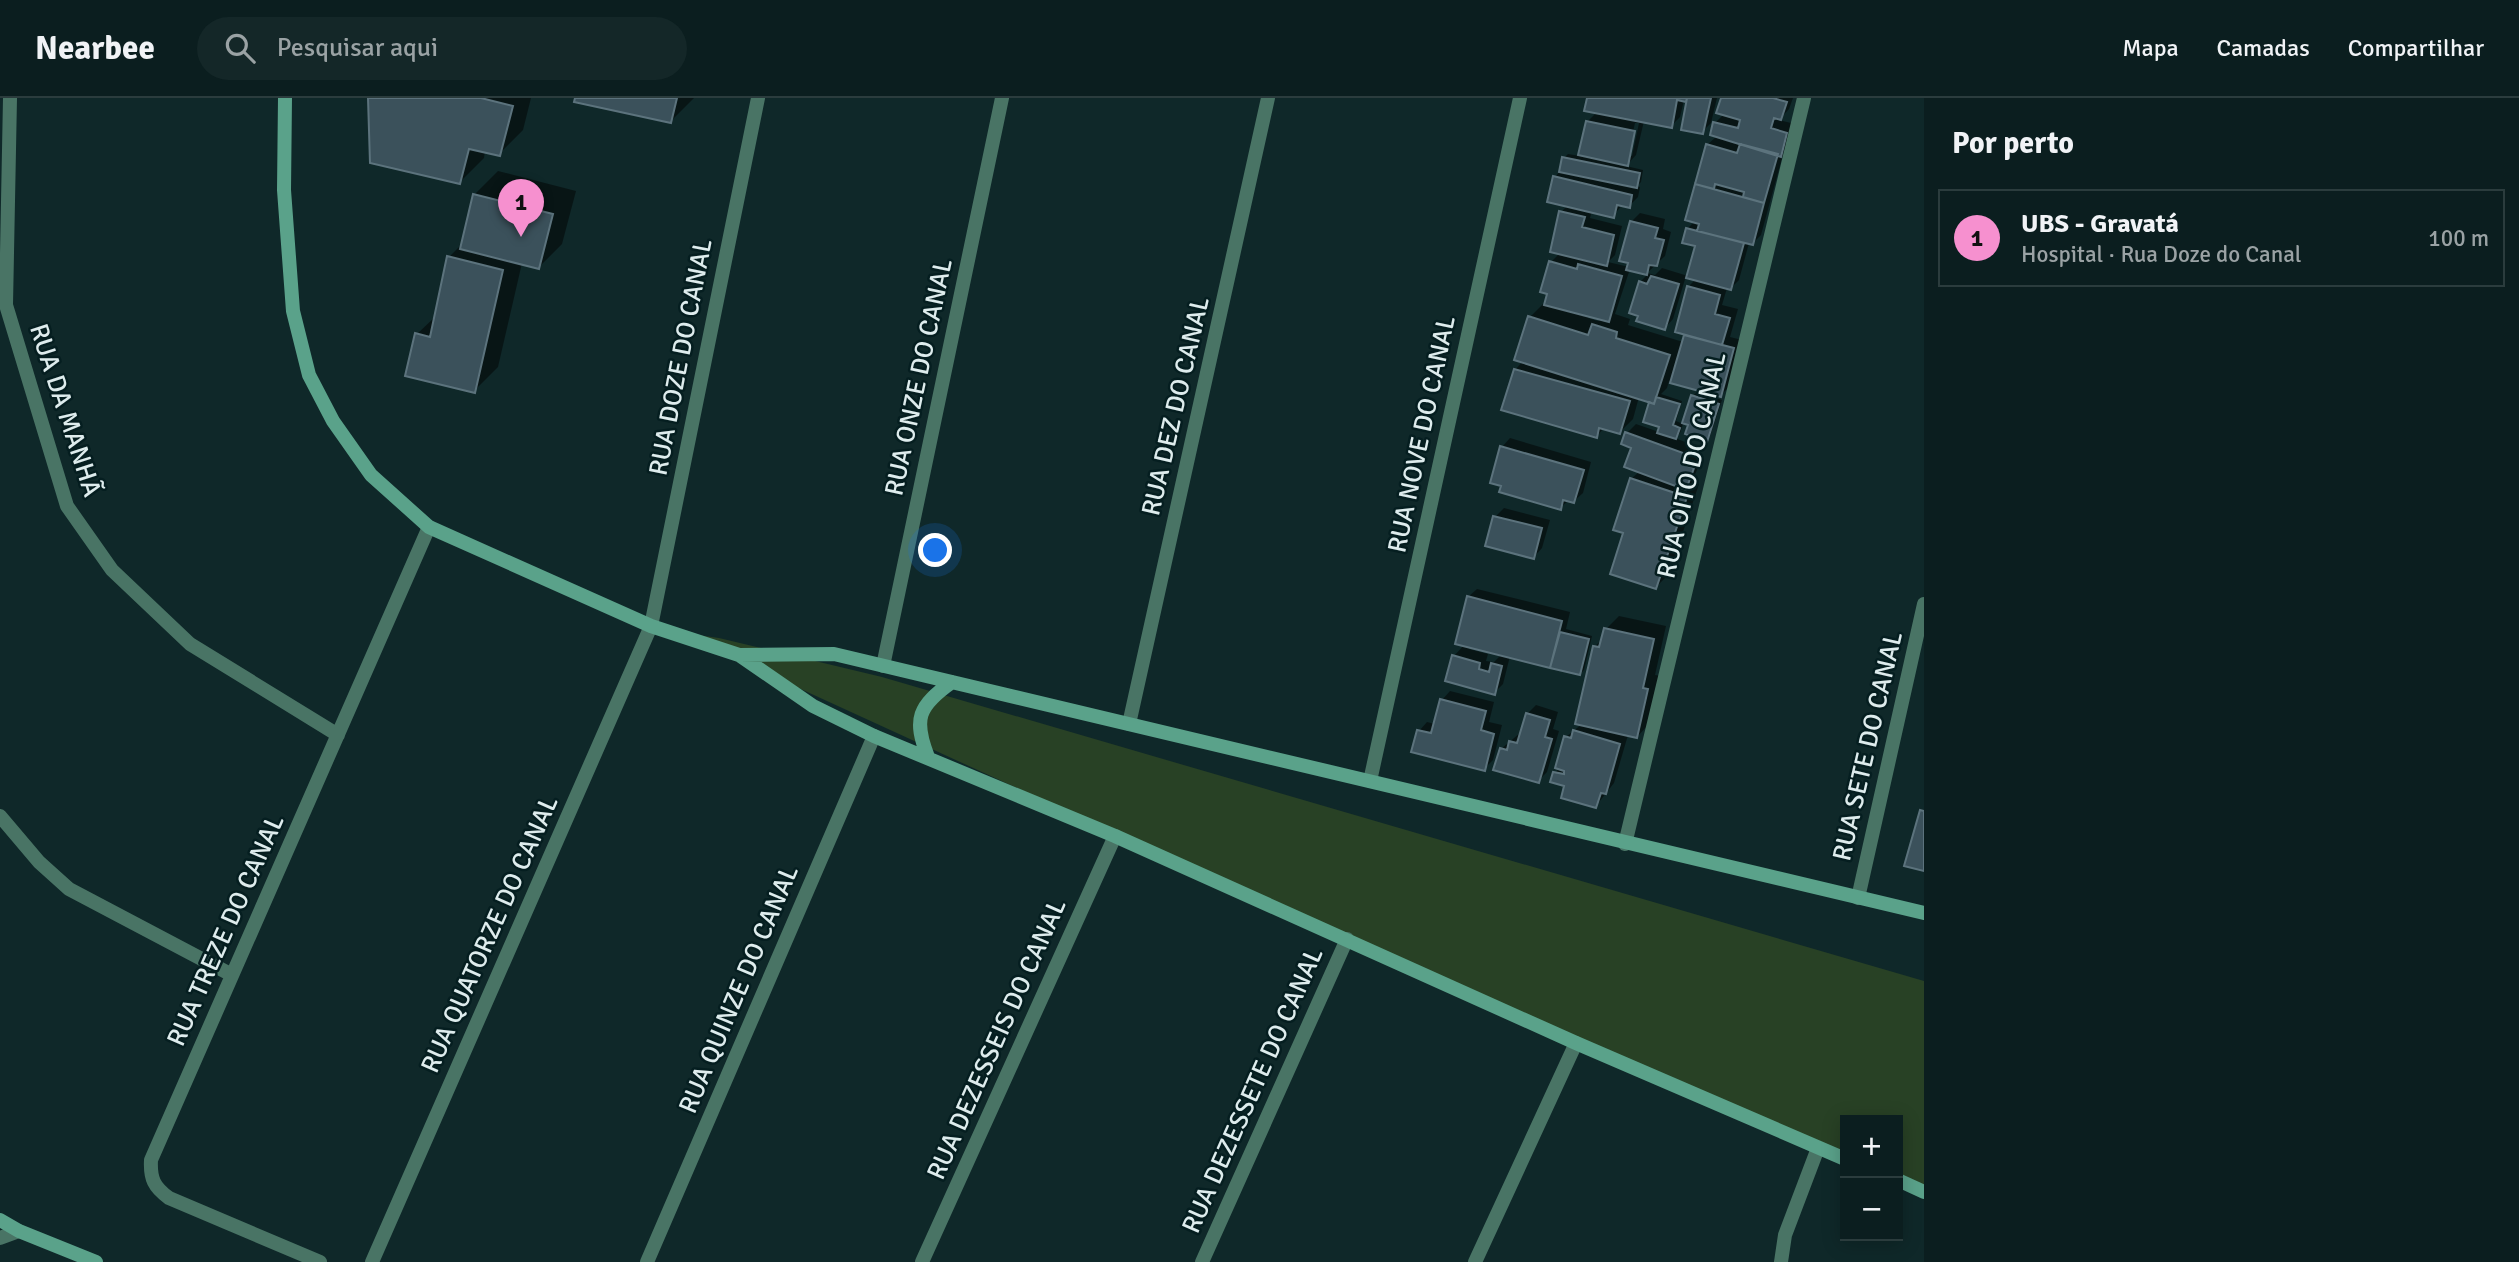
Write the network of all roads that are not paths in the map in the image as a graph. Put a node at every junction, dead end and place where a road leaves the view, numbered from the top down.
1 (10, 98) edge
2 (285, 98) edge
3 (758, 98) edge
4 (1002, 98) edge
5 (1268, 98) edge
6 (1520, 98) edge
7 (1804, 98) edge
8 (3, 305) edge
9 (429, 527) junction
10 (1924, 604) edge
11 (651, 626) junction
12 (739, 655) junction
13 (883, 666) junction
14 (951, 682) junction
15 (1129, 724) junction
16 (338, 734) junction
17 (874, 736) junction
18 (928, 758) junction
19 (1370, 782) junction
20 (0, 816) edge
21 (1115, 836) junction
22 (1625, 844) junction
23 (1858, 898) junction
24 (1924, 914) edge
25 (1347, 939) junction
26 (232, 975) junction
27 (1577, 1043) junction
28 (1818, 1147) junction
29 (1840, 1157) edge
30 (1903, 1183) edge
31 (1924, 1192) edge
32 (0, 1220) edge
33 (19, 1231) junction
34 (1785, 1235) junction
35 (0, 1238) edge
36 (96, 1262) edge
37 (320, 1262) edge
38 (372, 1262) edge
39 (647, 1262) edge
40 (922, 1262) edge
41 (1202, 1262) edge
42 (1475, 1262) edge
43 (1773, 1262) edge
44 (1781, 1262) edge

1 - 8 street, RUA DA MANHÃ
2 - 9 street
3 - 11 street, RUA DOZE DO CANAL
4 - 13 street, RUA ONZE DO CANAL
5 - 15 street, RUA DEZ DO CANAL
6 - 19 street, RUA NOVE DO CANAL
7 - 22 street, RUA OITO DO CANAL
8 - 16 street, RUA DA MANHÃ
9 - 11 street
9 - 16 street, RUA TREZE DO CANAL
10 - 23 street, RUA SETE DO CANAL
11 - 12 street
11 - 38 street, RUA QUATORZE DO CANAL
12 - 13 street
12 - 17 street
13 - 14 street
14 - 15 street
14 - 18 street
15 - 19 street
16 - 26 street, RUA TREZE DO CANAL
17 - 18 street
17 - 39 street, RUA QUINZE DO CANAL
18 - 21 street
19 - 22 street
20 - 26 street
21 - 25 street
21 - 40 street, RUA DEZESSEIS DO CANAL
22 - 23 street
23 - 24 street
25 - 27 street
25 - 41 street, RUA DEZESSETE DO CANAL
26 - 37 street, RUA TREZE DO CANAL
27 - 28 street
27 - 42 street
28 - 29 street
28 - 34 street
30 - 31 street
32 - 33 street
33 - 35 street
33 - 36 street
34 - 43 street
34 - 44 street

